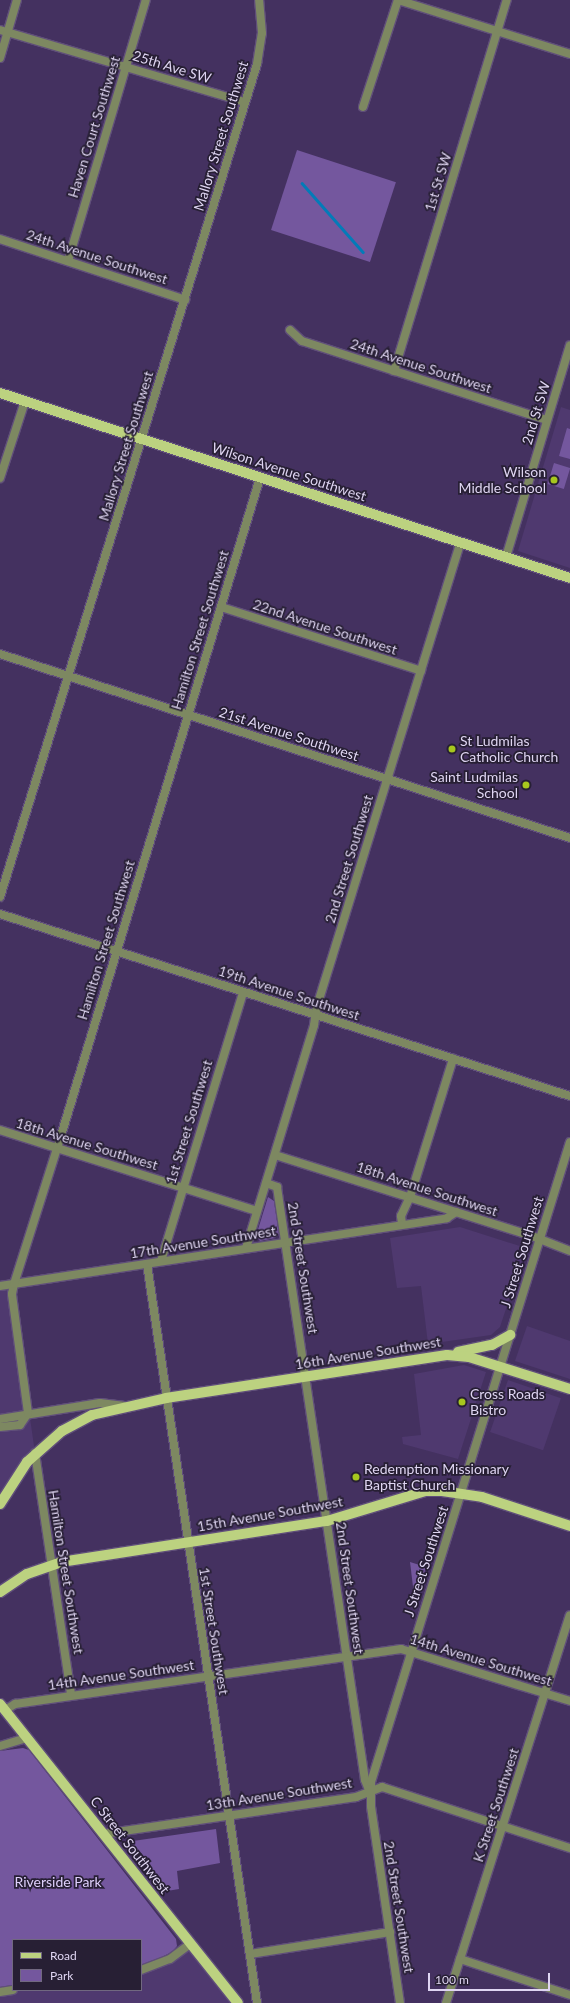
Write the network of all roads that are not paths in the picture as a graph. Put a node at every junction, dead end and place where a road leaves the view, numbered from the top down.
1 (18, 0) edge
2 (146, 0) edge
3 (259, 0) edge
4 (398, 0) edge
5 (507, 0) edge
6 (498, 30) junction
7 (4, 31) edge
8 (570, 54) edge
9 (0, 58) edge
10 (126, 66) junction
11 (245, 102) junction
12 (363, 107) dead end
13 (0, 239) edge
14 (68, 261) junction
15 (185, 300) junction
16 (290, 330) dead end
17 (570, 345) edge
18 (394, 371) junction
19 (0, 393) edge
20 (25, 401) junction
21 (547, 420) junction
22 (141, 439) junction
23 (0, 478) edge
24 (260, 478) junction
25 (460, 542) junction
26 (506, 557) junction
27 (570, 578) edge
28 (221, 607) junction
29 (0, 654) edge
30 (421, 671) junction
31 (69, 676) junction
32 (188, 715) junction
33 (387, 779) junction
34 (570, 838) edge
35 (0, 897) edge
36 (0, 914) edge
37 (116, 951) junction
38 (243, 992) junction
39 (316, 1015) junction
40 (453, 1059) junction
41 (570, 1096) edge
42 (0, 1130) edge
43 (570, 1142) edge
44 (57, 1148) junction
45 (275, 1154) junction
46 (266, 1183) junction
47 (182, 1187) junction
48 (410, 1197) junction
49 (257, 1211) junction
50 (456, 1212) junction
51 (402, 1224) junction
52 (540, 1240) junction
53 (285, 1242) junction
54 (246, 1248) junction
55 (570, 1251) edge
56 (161, 1261) junction
57 (146, 1264) junction
58 (14, 1284) junction
59 (0, 1286) edge
60 (510, 1335) junction
61 (447, 1355) junction
62 (500, 1366) junction
63 (306, 1377) junction
64 (570, 1389) edge
65 (166, 1398) junction
66 (124, 1406) junction
67 (28, 1413) junction
68 (0, 1419) edge
69 (0, 1428) edge
70 (35, 1453) junction
71 (461, 1493) junction
72 (0, 1504) edge
73 (327, 1521) junction
74 (570, 1526) edge
75 (187, 1542) junction
76 (51, 1565) junction
77 (0, 1592) edge
78 (570, 1615) edge
79 (411, 1651) junction
80 (347, 1655) junction
81 (208, 1675) junction
82 (545, 1693) junction
83 (71, 1695) junction
84 (570, 1702) edge
85 (2, 1707) edge
86 (27, 1738) junction
87 (0, 1746) edge
88 (371, 1782) joint
89 (370, 1791) junction
90 (229, 1816) junction
91 (502, 1826) junction
92 (103, 1834) junction
93 (570, 1848) edge
94 (390, 1932) junction
95 (190, 1944) junction
96 (250, 1954) junction
97 (460, 1959) junction
98 (142, 1970) edge
99 (12, 1990) edge
100 (0, 1992) edge
101 (570, 1995) edge
102 (238, 2003) edge
103 (257, 2003) edge
104 (400, 2003) edge
105 (446, 2003) edge

1 - 7 street
2 - 10 street, Haven Court Southwest
3 - 11 street, Mallory Street Southwest
4 - 6 street
4 - 12 street
5 - 6 street, 1st St SW
6 - 8 street
6 - 18 street, 1st St SW
7 - 9 street
7 - 10 street, 25th Ave SW
10 - 11 street, 25th Ave SW
10 - 14 street, Haven Court Southwest
11 - 15 street, Mallory Street Southwest
13 - 14 street, 24th Avenue Southwest
14 - 15 street, 24th Avenue Southwest
15 - 22 street, Mallory Street Southwest
16 - 18 street, 24th Avenue Southwest
17 - 21 street, 2nd St SW
18 - 21 street, 24th Avenue Southwest
19 - 20 main road, Wilson Avenue Southwest
20 - 22 main road, Wilson Avenue Southwest
20 - 23 street
21 - 26 street, 2nd St SW
22 - 24 main road, Wilson Avenue Southwest
22 - 31 street, Mallory Street Southwest
24 - 25 main road, Wilson Avenue Southwest
24 - 28 street, Hamilton Street Southwest
25 - 26 main road, Wilson Avenue Southwest
25 - 30 street, 2nd Street Southwest
26 - 27 main road, Wilson Avenue Southwest
28 - 30 street, 22nd Avenue Southwest
28 - 32 street, Hamilton Street Southwest
29 - 31 street, 21st Avenue Southwest
30 - 33 street, 2nd Street Southwest
31 - 32 street, 21st Avenue Southwest
31 - 35 street, Mallory Street Southwest
32 - 33 street, 21st Avenue Southwest
32 - 37 street, Hamilton Street Southwest
33 - 34 street, 21st Avenue Southwest
33 - 39 street, 2nd Street Southwest
36 - 37 street, 19th Avenue Southwest
37 - 38 street, 19th Avenue Southwest
37 - 44 street, Hamilton Street Southwest
38 - 39 street, 19th Avenue Southwest
38 - 47 street, 1st Street Southwest
39 - 40 street, 19th Avenue Southwest
39 - 45 street, 2nd Street Southwest
40 - 41 street, 19th Avenue Southwest
40 - 48 street
42 - 44 street, 18th Avenue Southwest
43 - 52 street, J Street Southwest
44 - 47 street, 18th Avenue Southwest
44 - 58 street, Hamilton Street Southwest
45 - 46 street, 2nd Street Southwest
45 - 48 street, 18th Avenue Southwest
46 - 49 street, 2nd Street Southwest
46 - 53 street, 2nd Street Southwest
47 - 49 street, 18th Avenue Southwest
47 - 56 street, 1st Street Southwest
48 - 50 street, 18th Avenue Southwest
48 - 51 street
49 - 54 street, 2nd Street Southwest
50 - 51 street, 17th Avenue Southwest
50 - 52 street, 18th Avenue Southwest
51 - 53 street, 17th Avenue Southwest
52 - 55 street, 18th Avenue Southwest
52 - 60 street, J Street Southwest
53 - 54 street, 17th Avenue Southwest
53 - 63 street, 2nd Street Southwest
54 - 56 street, 17th Avenue Southwest
56 - 57 street, 17th Avenue Southwest
57 - 58 street, 17th Avenue Southwest
57 - 65 street, 1st Street Southwest
58 - 59 street, 17th Avenue Southwest
58 - 67 street, Hamilton Street Southwest
60 - 61 main road
60 - 62 street, J Street Southwest
61 - 62 main road, 16th Avenue Southwest
61 - 63 main road, 16th Avenue Southwest
62 - 64 main road, 16th Avenue Southwest
62 - 71 street, J Street Southwest
63 - 65 main road, 16th Avenue Southwest
63 - 73 street, 2nd Street Southwest
65 - 66 main road, 16th Avenue Southwest
65 - 75 street, 1st Street Southwest
66 - 67 street
66 - 70 main road, 16th Avenue Southwest
67 - 68 street
67 - 69 street
70 - 72 main road, 16th Avenue Southwest
70 - 76 street, Hamilton Street Southwest
71 - 73 main road, 15th Avenue Southwest
71 - 74 main road, 15th Avenue Southwest
71 - 79 street, J Street Southwest
73 - 75 main road, 15th Avenue Southwest
73 - 80 street, 2nd Street Southwest
75 - 76 main road, 15th Avenue Southwest
75 - 81 street, 1st Street Southwest
76 - 77 main road, 15th Avenue Southwest
76 - 83 street, Hamilton Street Southwest
78 - 82 street, K Street Southwest
79 - 80 street, 14th Avenue Southwest
79 - 82 street, 14th Avenue Southwest
79 - 88 street, J Street Southwest
80 - 81 street, 14th Avenue Southwest
80 - 89 street, 2nd Street Southwest
81 - 83 street, 14th Avenue Southwest
81 - 90 street, 1st Street Southwest
82 - 84 street, 14th Avenue Southwest
82 - 91 street, K Street Southwest
83 - 85 street, 14th Avenue Southwest
85 - 86 main road, C Street Southwest
86 - 87 street
86 - 92 main road, C Street Southwest
88 - 89 street, 2nd Street Southwest
89 - 90 street, 13th Avenue Southwest
89 - 91 street, 13th Avenue Southwest
89 - 94 street, 2nd Street Southwest
90 - 92 street, 13th Avenue Southwest
90 - 96 street, 1st Street Southwest
91 - 93 street, 13th Avenue Southwest
91 - 97 street, K Street Southwest
92 - 95 main road, C Street Southwest
94 - 96 street
94 - 104 street, 2nd Street Southwest
95 - 98 street
95 - 102 main road, C Street Southwest
96 - 103 street, 1st Street Southwest
97 - 101 street
97 - 105 street, K Street Southwest
99 - 100 street

